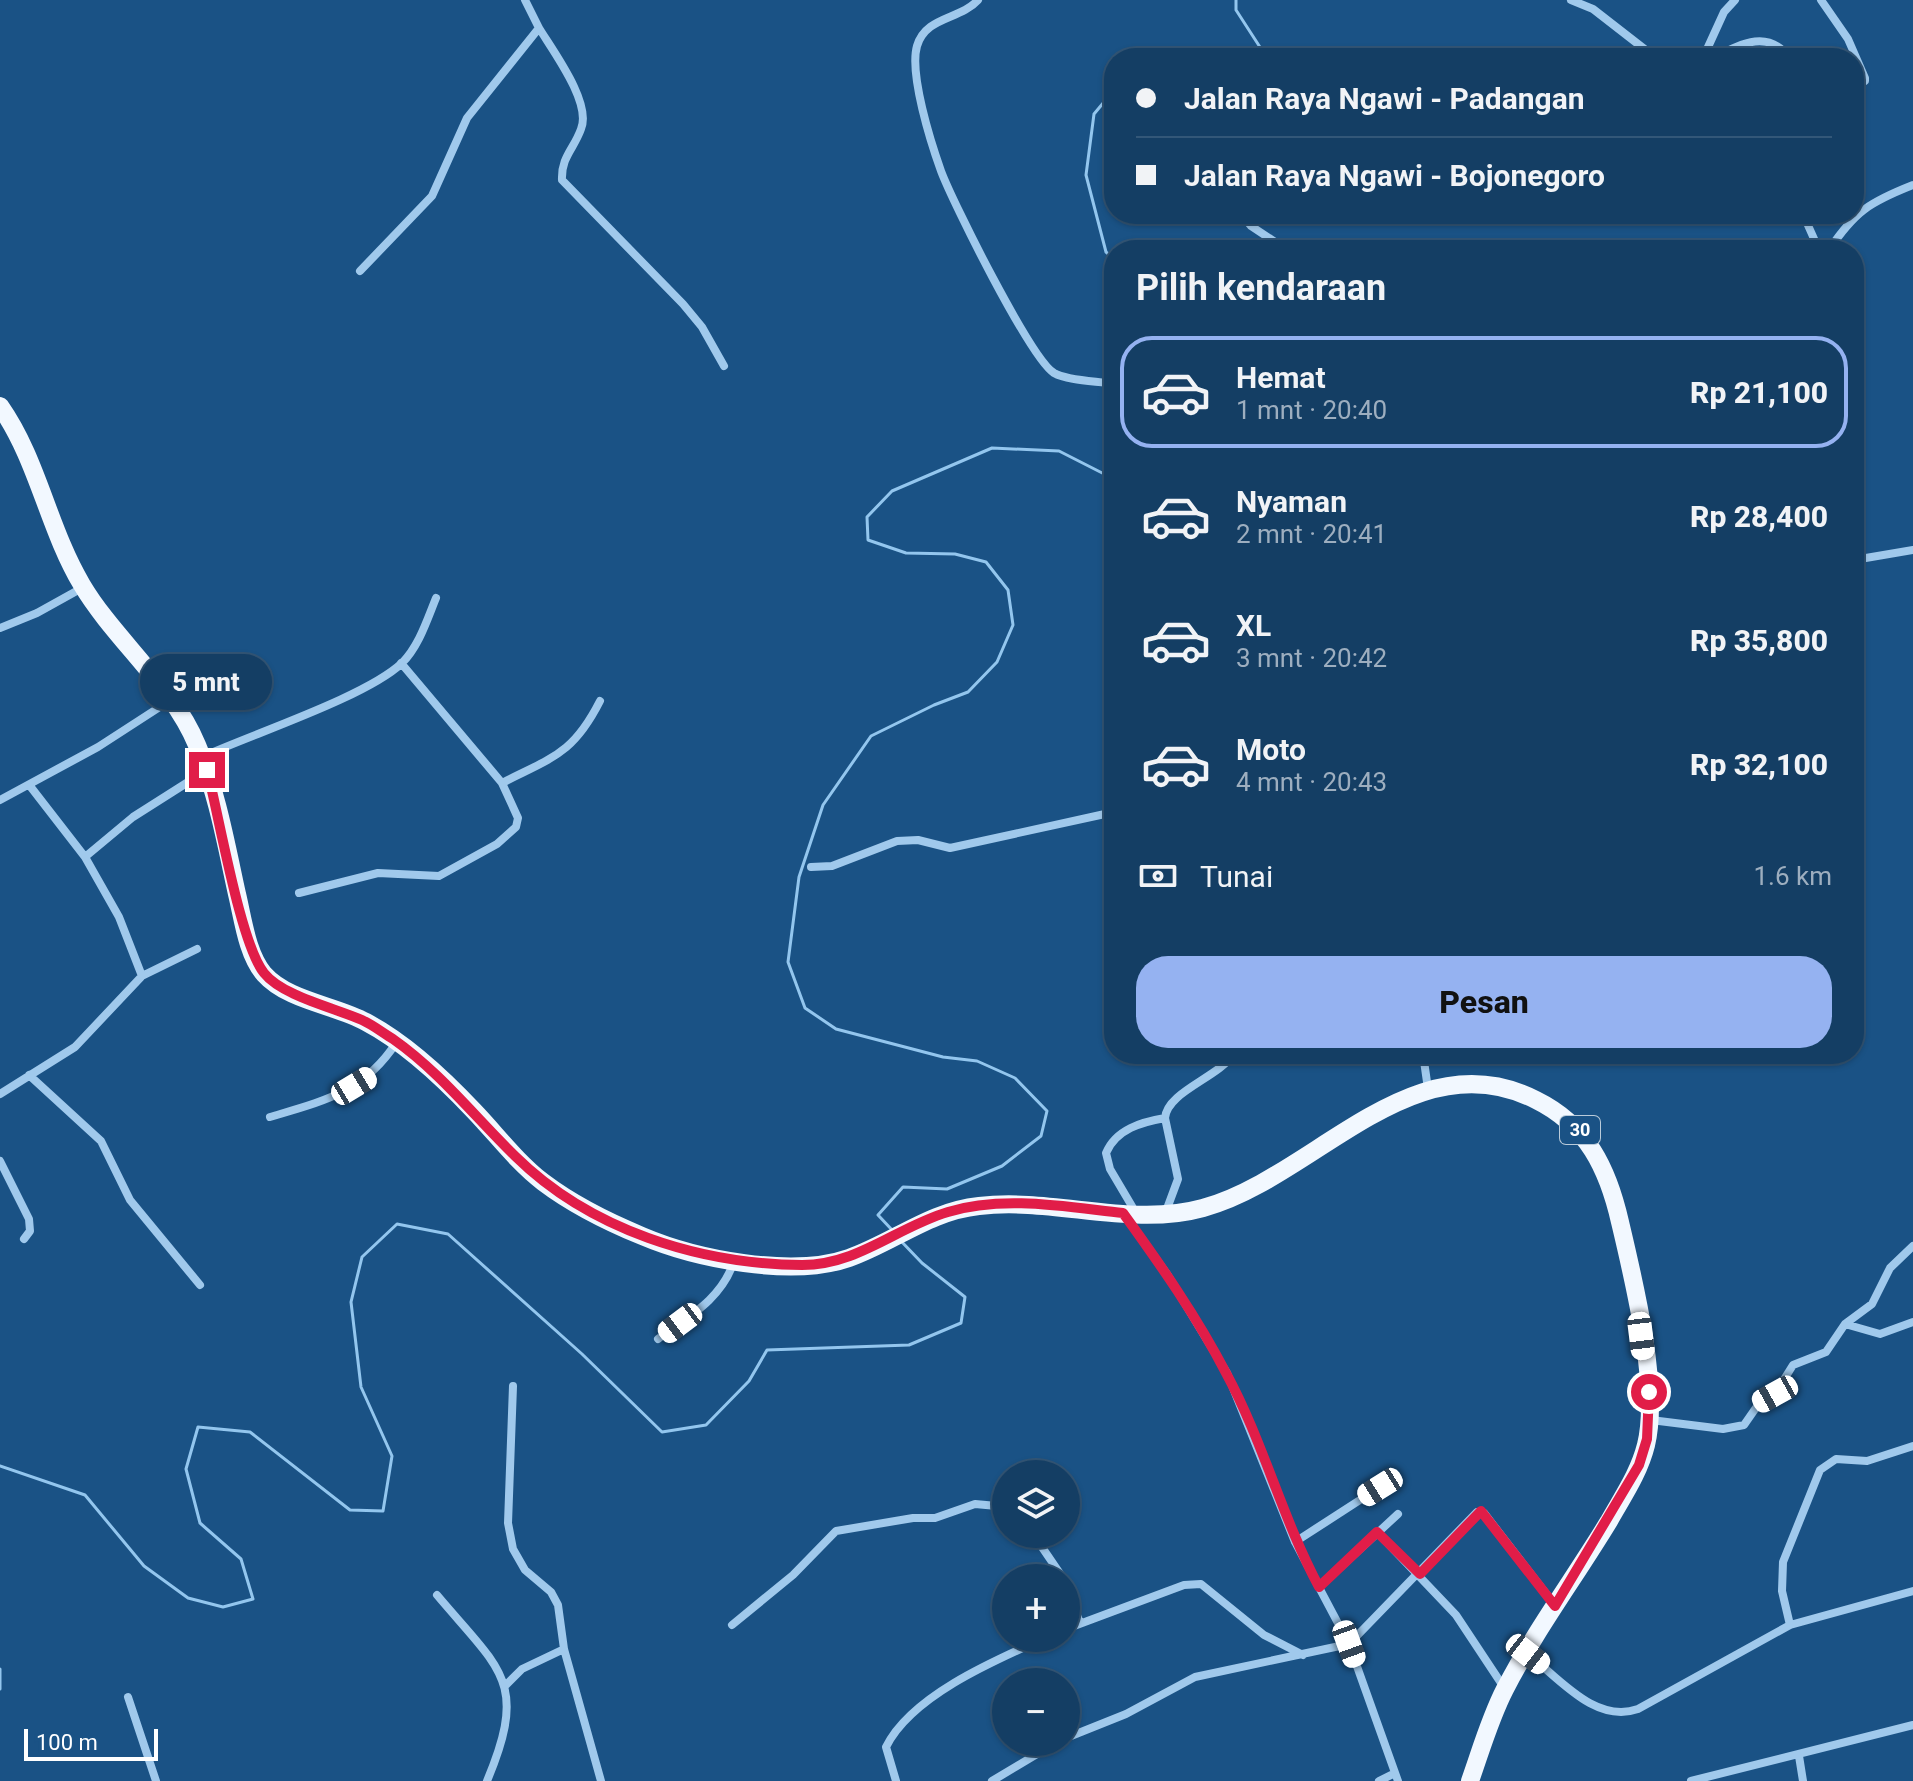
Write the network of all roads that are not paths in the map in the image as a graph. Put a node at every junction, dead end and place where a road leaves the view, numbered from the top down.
1 (525, 0) edge
2 (978, 0) edge
3 (1571, 0) edge
4 (1735, 0) edge
5 (1821, 0) edge
6 (539, 28) junction
7 (1643, 48) edge
8 (1708, 48) edge
9 (1737, 48) edge
10 (1777, 48) edge
11 (1852, 48) edge
12 (1913, 185) edge
13 (1864, 207) edge
14 (1249, 224) edge
15 (1272, 240) edge
16 (360, 271) dead end
17 (724, 366) dead end
18 (1104, 382) edge
19 (0, 406) edge
20 (1913, 550) edge
21 (1864, 558) edge
22 (83, 587) junction
23 (436, 598) dead end
24 (0, 628) edge
25 (401, 663) junction
26 (169, 701) junction
27 (600, 701) dead end
28 (204, 764) junction
29 (502, 783) junction
30 (30, 786) junction
31 (0, 800) edge
32 (1104, 814) edge
33 (85, 857) junction
34 (811, 867) dead end
35 (299, 893) dead end
36 (197, 949) dead end
37 (142, 976) junction
38 (396, 1042) junction
39 (1225, 1064) edge
40 (1424, 1064) edge
41 (29, 1075) junction
42 (1428, 1089) junction
43 (0, 1094) edge
44 (270, 1117) dead end
45 (1165, 1118) junction
46 (0, 1161) edge
47 (1129, 1213) junction
48 (1165, 1214) junction
49 (24, 1239) dead end
50 (1913, 1246) edge
51 (734, 1261) junction
52 (200, 1285) dead end
53 (1913, 1322) edge
54 (1845, 1324) junction
55 (658, 1339) dead end
56 (513, 1386) dead end
57 (1650, 1419) junction
58 (1913, 1446) edge
59 (1380, 1487) dead end
60 (992, 1506) edge
61 (1398, 1514) dead end
62 (1377, 1532) junction
63 (1295, 1542) junction
64 (1420, 1574) junction
65 (1319, 1587) junction
66 (1913, 1591) edge
67 (437, 1595) dead end
68 (1555, 1606) junction
69 (1080, 1623) edge
70 (732, 1625) dead end
71 (1790, 1625) junction
72 (1349, 1644) junction
73 (564, 1649) junction
74 (1014, 1652) edge
75 (1528, 1654) junction
76 (1304, 1656) junction
77 (506, 1685) junction
78 (1505, 1689) junction
79 (128, 1697) dead end
80 (1913, 1725) edge
81 (1080, 1732) edge
82 (1034, 1756) edge
83 (1799, 1756) junction
84 (1396, 1777) edge
85 (156, 1781) edge
86 (487, 1781) edge
87 (601, 1781) edge
88 (896, 1781) edge
89 (992, 1781) edge
90 (1379, 1781) edge
91 (1470, 1781) edge
92 (1691, 1781) edge
93 (1803, 1781) edge

1 - 6 street
2 - 18 street
3 - 7 street
4 - 8 street
5 - 11 street
6 - 16 street
6 - 17 street
9 - 10 street
12 - 13 street
14 - 15 street
19 - 22 highway, 30
20 - 21 street
22 - 24 street
22 - 26 highway, 30
23 - 25 street
25 - 28 street
25 - 29 street
26 - 28 highway, 30
26 - 30 street
27 - 29 street
28 - 33 street
28 - 38 highway, 30
29 - 35 street
30 - 31 street
30 - 33 street
32 - 34 street
33 - 37 street
36 - 37 street
37 - 41 street
38 - 44 street
38 - 51 highway, 30
39 - 45 street
40 - 42 street
41 - 43 street
41 - 52 street
42 - 48 highway, 30
42 - 57 highway, 30
45 - 47 street
45 - 48 street
46 - 49 street
47 - 48 highway, 30
47 - 51 highway, 30
47 - 63 street
50 - 54 street
51 - 55 street
53 - 54 street
54 - 57 street
56 - 73 street
57 - 68 highway, 30
58 - 71 street
59 - 63 street
60 - 70 street
61 - 62 street
62 - 64 street
62 - 65 street
63 - 65 street
64 - 68 street
64 - 72 street
64 - 78 street
65 - 72 street
66 - 71 street
67 - 77 street
68 - 75 highway, 30
69 - 76 street
71 - 75 street
72 - 76 street
72 - 84 street
73 - 77 street
73 - 87 street
74 - 88 street
75 - 78 highway, 30
76 - 81 street
77 - 86 street
78 - 91 highway, 30
79 - 85 street
80 - 83 street
82 - 89 street
83 - 92 street
83 - 93 street
84 - 90 street

